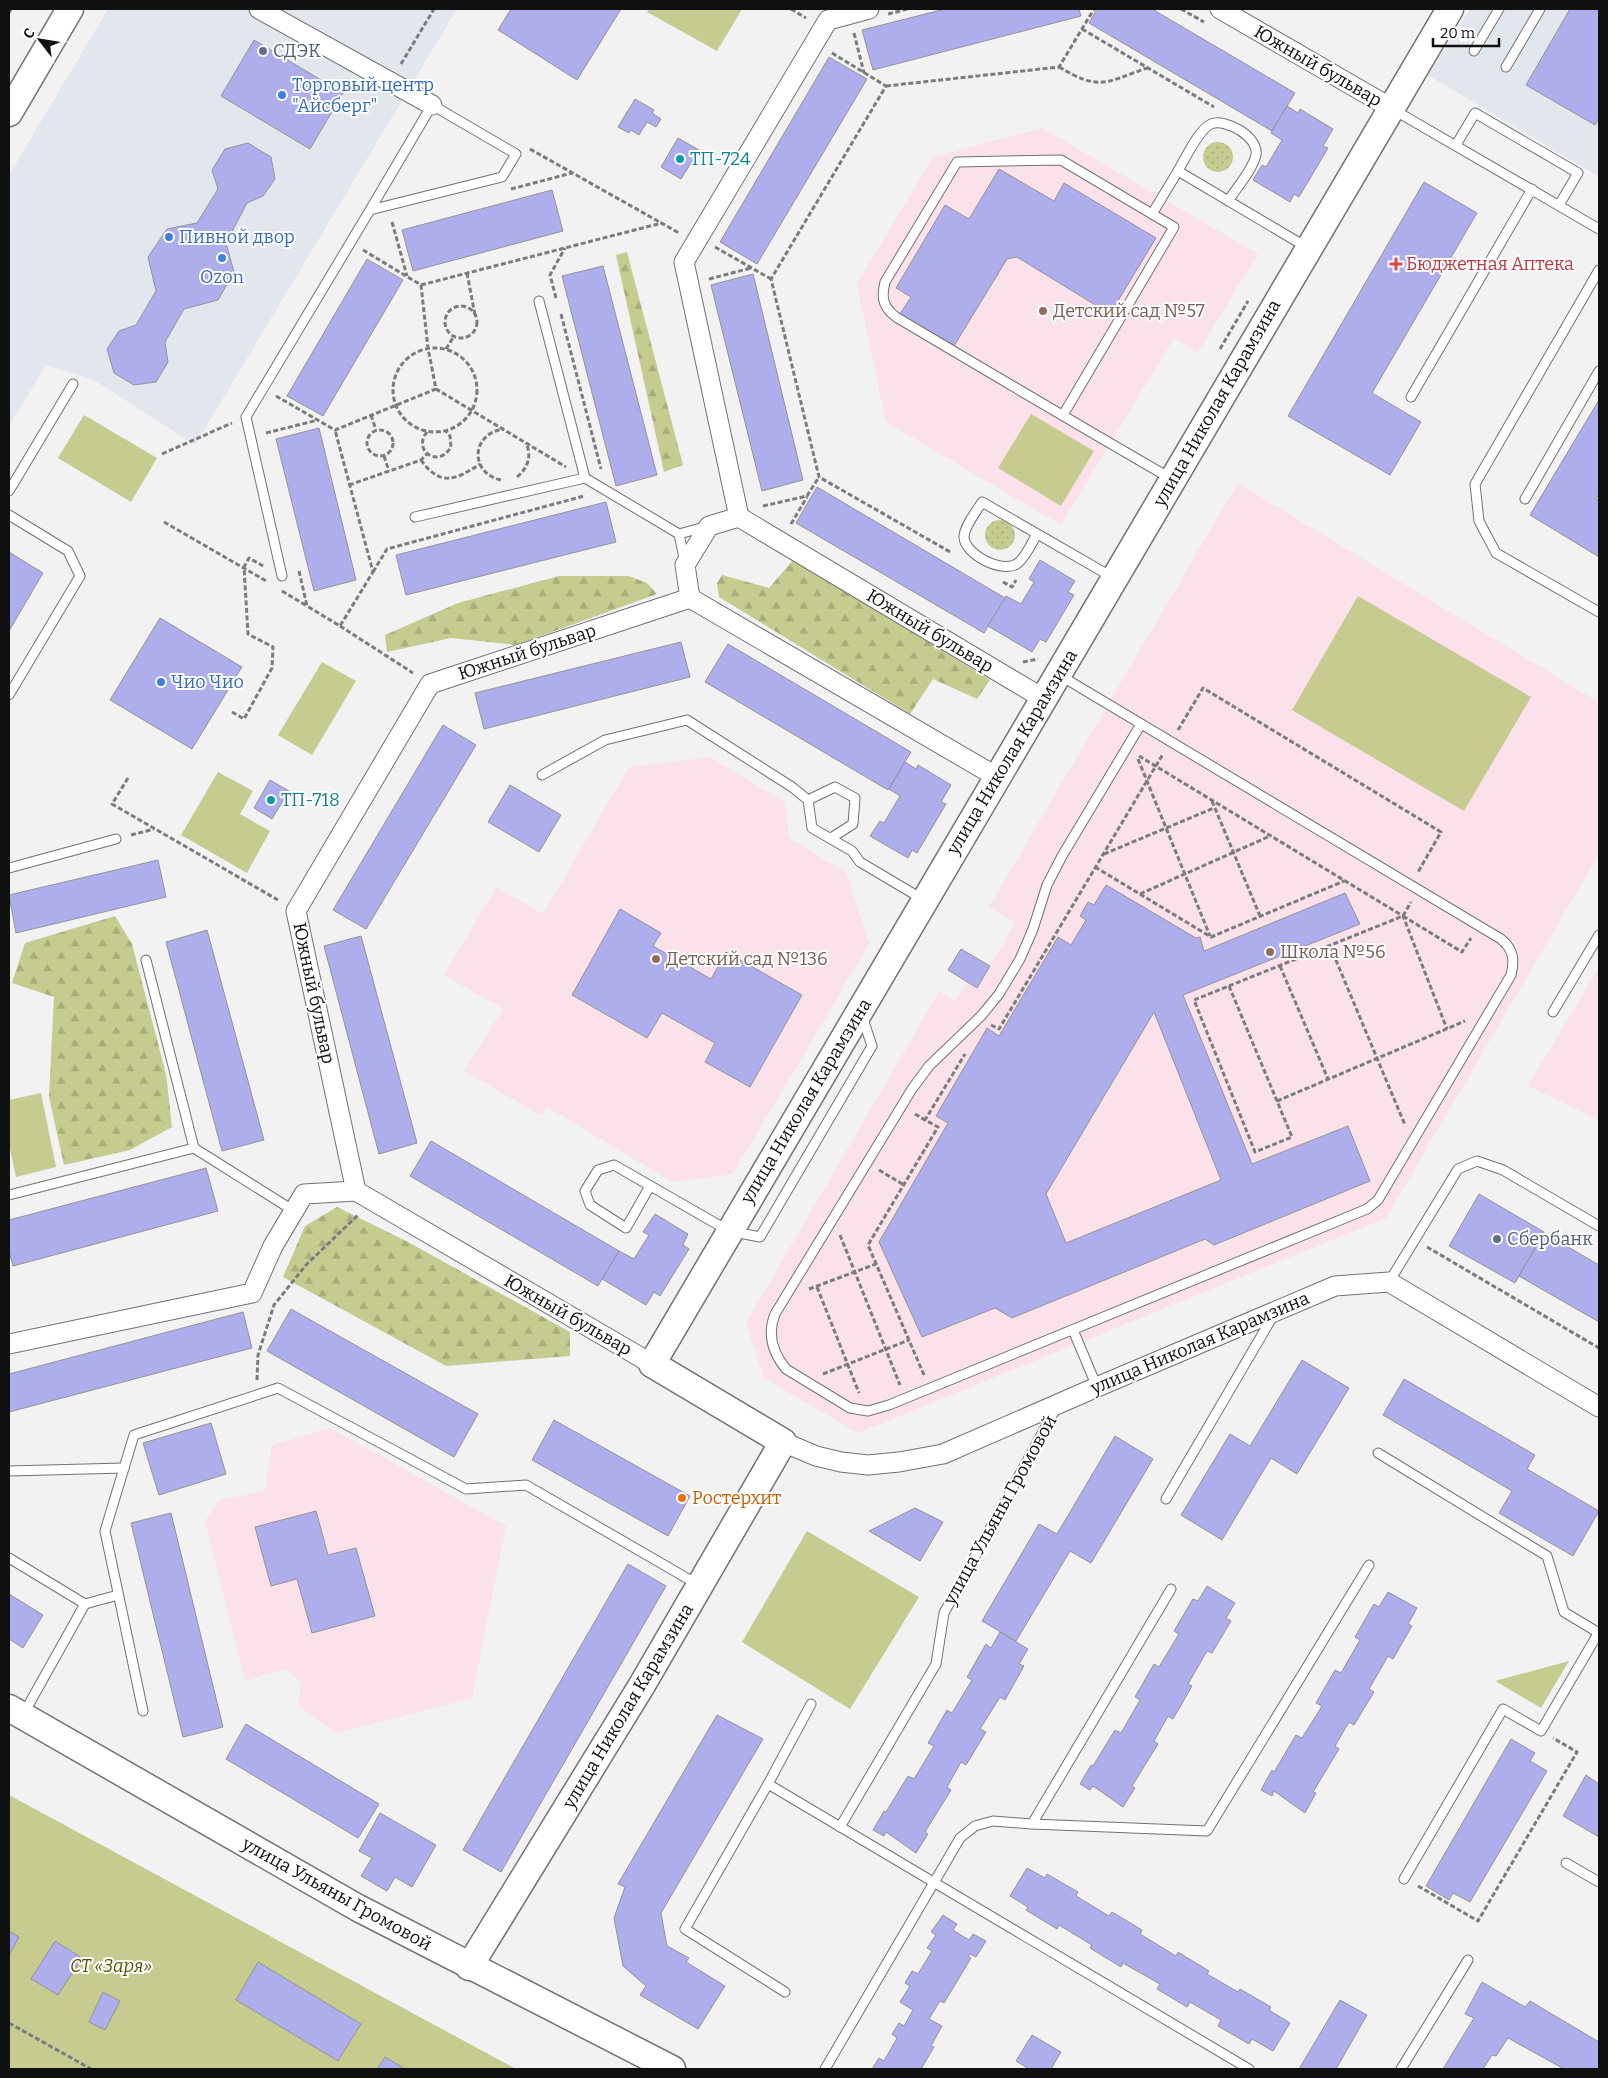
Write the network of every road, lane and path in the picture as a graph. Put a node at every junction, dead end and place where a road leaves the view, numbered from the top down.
1 (11, 9) edge
2 (70, 9) edge
3 (259, 9) edge
4 (434, 9) edge
5 (869, 9) edge
6 (1090, 9) edge
7 (1094, 9) edge
8 (1181, 9) edge
9 (1220, 9) edge
10 (1450, 9) edge
11 (1498, 9) edge
12 (1540, 9) edge
13 (9, 13) edge
14 (1091, 13) junction
15 (1207, 24) dead end
16 (825, 50) dead end
17 (1474, 51) dead end
18 (1059, 67) junction
19 (1506, 67) dead end
20 (1147, 68) dead end
21 (396, 72) dead end
22 (886, 86) junction
23 (432, 105) junction
24 (1391, 108) junction
25 (9, 113) edge
26 (1456, 145) junction
27 (1178, 171) junction
28 (1532, 189) junction
29 (1228, 201) junction
30 (1559, 205) junction
31 (370, 210) junction
32 (1152, 214) junction
33 (392, 222) dead end
34 (662, 224) dead end
35 (1599, 229) edge
36 (709, 243) dead end
37 (564, 248) junction
38 (1308, 248) junction
39 (361, 249) dead end
40 (752, 268) junction
41 (1599, 270) edge
42 (467, 273) junction
43 (407, 277) junction
44 (707, 279) dead end
45 (771, 279) junction
46 (421, 285) junction
47 (1251, 298) dead end
48 (538, 301) dead end
49 (558, 304) dead end
50 (560, 313) dead end
51 (476, 318) junction
52 (454, 336) junction
53 (428, 348) junction
54 (446, 350) junction
55 (1219, 352) dead end
56 (1599, 371) edge
57 (73, 384) dead end
58 (436, 389) junction
59 (1411, 397) dead end
60 (395, 406) junction
61 (472, 410) junction
62 (371, 415) junction
63 (1063, 415) junction
64 (246, 417) junction
65 (261, 418) junction
66 (318, 420) junction
67 (504, 429) junction
68 (335, 430) junction
69 (376, 430) junction
70 (446, 431) junction
71 (427, 432) junction
72 (525, 442) junction
73 (162, 454) dead end
74 (428, 454) junction
75 (384, 456) junction
76 (420, 460) junction
77 (480, 464) junction
78 (389, 472) junction
79 (819, 477) junction
80 (589, 480) junction
81 (1172, 480) junction
82 (349, 485) junction
83 (9, 491) edge
84 (807, 496) junction
85 (1525, 499) dead end
86 (760, 507) dead end
87 (9, 516) edge
88 (415, 516) dead end
89 (739, 517) junction
90 (164, 522) dead end
91 (709, 526) junction
92 (787, 530) dead end
93 (679, 534) junction
94 (1037, 534) junction
95 (953, 554) dead end
96 (685, 564) junction
97 (244, 568) junction
98 (298, 568) dead end
99 (372, 572) junction
100 (1021, 572) dead end
101 (282, 576) joint
102 (995, 578) dead end
103 (1114, 579) junction
104 (690, 598) junction
105 (307, 606) junction
106 (1599, 612) edge
107 (340, 626) junction
108 (1015, 664) dead end
109 (1050, 666) junction
110 (430, 684) junction
111 (9, 695) edge
112 (1044, 699) junction
113 (232, 712) dead end
114 (1141, 724) junction
115 (1170, 741) junction
116 (1156, 766) junction
117 (542, 775) dead end
118 (997, 777) junction
119 (128, 778) dead end
120 (1148, 780) junction
121 (808, 800) junction
122 (1211, 800) junction
123 (1214, 808) junction
124 (154, 828) junction
125 (1167, 828) junction
126 (1270, 836) junction
127 (116, 838) joint
128 (831, 838) junction
129 (1233, 853) junction
130 (1103, 855) junction
131 (1095, 867) junction
132 (9, 868) edge
133 (1185, 874) junction
134 (1344, 881) junction
135 (1414, 887) junction
136 (1140, 894) junction
137 (924, 900) junction
138 (296, 911) junction
139 (1260, 916) junction
140 (1402, 916) junction
141 (1599, 935) edge
142 (1211, 937) junction
143 (1480, 940) dead end
144 (1330, 946) junction
145 (146, 960) dead end
146 (1280, 966) junction
147 (1229, 986) junction
148 (1553, 1012) dead end
149 (990, 1024) dead end
150 (1468, 1026) dead end
151 (1447, 1028) junction
152 (966, 1053) dead end
153 (1377, 1058) junction
154 (1328, 1079) junction
155 (1278, 1101) junction
156 (916, 1106) dead end
157 (925, 1120) junction
158 (1412, 1120) dead end
159 (194, 1148) junction
160 (872, 1177) dead end
161 (904, 1184) junction
162 (650, 1186) junction
163 (356, 1191) junction
164 (9, 1194) edge
165 (373, 1200) junction
166 (294, 1211) junction
167 (1599, 1226) edge
168 (729, 1231) junction
169 (834, 1239) dead end
170 (1415, 1240) junction
171 (876, 1264) junction
172 (855, 1272) junction
173 (1389, 1282) junction
174 (807, 1284) dead end
175 (817, 1287) junction
176 (1275, 1311) junction
177 (1073, 1330) junction
178 (909, 1340) junction
179 (9, 1344) edge
180 (1599, 1348) edge
181 (886, 1349) junction
182 (652, 1364) junction
183 (848, 1364) junction
184 (925, 1378) dead end
185 (825, 1380) dead end
186 (909, 1384) dead end
187 (1097, 1386) junction
188 (901, 1388) junction
189 (893, 1391) dead end
190 (257, 1395) junction
191 (854, 1397) dead end
192 (1057, 1405) junction
193 (1599, 1407) edge
194 (783, 1442) junction
195 (1378, 1453) dead end
196 (124, 1468) junction
197 (9, 1471) edge
198 (1166, 1499) dead end
199 (9, 1558) edge
200 (1369, 1564) dead end
201 (700, 1586) junction
202 (1171, 1589) dead end
203 (118, 1595) junction
204 (85, 1604) junction
205 (1599, 1632) edge
206 (811, 1704) dead end
207 (16, 1711) edge
208 (143, 1711) dead end
209 (1541, 1731) junction
210 (768, 1784) junction
211 (1032, 1824) junction
212 (840, 1827) junction
213 (1566, 1863) dead end
214 (1404, 1878) joint
215 (933, 1882) junction
216 (1599, 1882) edge
217 (1468, 1960) dead end
218 (470, 1967) junction
219 (784, 1992) dead end
220 (9, 2023) edge
221 (92, 2069) edge
222 (672, 2069) edge
223 (825, 2069) edge
224 (1249, 2069) edge
225 (1401, 2069) edge

1 - 13 path
2 - 25 street
3 - 23 street
4 - 21 path
5 - 89 street
6 - 14 path
7 - 14 path
8 - 15 path
9 - 24 street, Южный бульвар
10 - 24 street, улица Николая Карамзина
11 - 17 lane
12 - 19 lane
14 - 18 path
16 - 22 path
18 - 20 path
18 - 22 path
22 - 45 path
23 - 31 lane
23 - 31 lane
24 - 26 lane
24 - 38 street, улица Николая Карамзина
26 - 28 lane
26 - 30 lane
27 - 29 lane
27 - 29 lane
27 - 32 lane
28 - 30 lane
28 - 59 lane
29 - 38 lane
30 - 35 lane
31 - 64 lane
32 - 63 lane
32 - 63 lane
33 - 43 path
34 - 37 path
36 - 40 path
37 - 42 path
37 - 49 path
38 - 81 street, улица Николая Карамзина
39 - 43 path
40 - 44 path
40 - 45 path
41 - 106 lane
42 - 46 path
42 - 51 path
43 - 46 path
45 - 79 path
46 - 53 path
47 - 55 path
48 - 80 lane
50 - 80 path
51 - 52 path
51 - 52 path
52 - 54 path
53 - 54 path
53 - 58 path
53 - 60 path
54 - 61 path
56 - 85 lane
57 - 83 lane
58 - 60 path
58 - 61 path
60 - 62 path
60 - 71 path
61 - 67 path
61 - 70 path
62 - 68 path
62 - 69 path
63 - 81 lane
64 - 65 path
64 - 73 path
64 - 101 lane
65 - 66 path
65 - 66 path
66 - 68 path
67 - 72 path
67 - 77 path
68 - 82 path
69 - 75 path
69 - 75 path
70 - 71 path
70 - 74 path
71 - 74 path
72 - 77 path
72 - 80 path
74 - 76 path
75 - 78 path
76 - 77 path
76 - 78 path
78 - 82 path
79 - 84 path
79 - 95 path
80 - 88 lane
80 - 93 lane
80 - 99 path
81 - 103 street, улица Николая Карамзина
82 - 99 path
84 - 86 path
84 - 92 path
87 - 111 lane
89 - 91 street
89 - 112 street, Южный бульвар
90 - 97 path
91 - 93 lane
91 - 96 street
93 - 96 lane
94 - 94 lane
94 - 103 lane
96 - 104 street
97 - 101 path
97 - 105 path
97 - 113 path
98 - 105 path
99 - 107 path
100 - 102 path
103 - 109 street, улица Николая Карамзина
104 - 110 street, Южный бульвар
104 - 118 street
105 - 107 path
107 - 110 path
108 - 109 path
109 - 112 street, улица Николая Карамзина
109 - 114 lane
110 - 138 street, Южный бульвар
112 - 118 street, улица Николая Карамзина
114 - 115 lane
114 - 177 lane
115 - 116 path
115 - 135 lane
115 - 135 path
116 - 120 path
116 - 120 path
116 - 122 path
117 - 121 lane
118 - 137 street, улица Николая Карамзина
119 - 124 path
120 - 125 path
120 - 130 path
121 - 128 lane
121 - 128 lane
122 - 123 path
122 - 126 path
123 - 125 path
123 - 129 path
124 - 127 path
124 - 138 path
125 - 130 path
125 - 133 path
126 - 129 path
126 - 134 path
127 - 132 lane
128 - 137 lane
129 - 133 path
129 - 139 path
130 - 131 path
131 - 136 path
131 - 149 path
133 - 136 path
133 - 142 path
134 - 139 path
134 - 140 path
135 - 140 path
135 - 177 lane
136 - 142 path
137 - 168 street, улица Николая Карамзина
138 - 163 street, Южный бульвар
139 - 142 path
140 - 143 path
140 - 144 path
140 - 151 path
141 - 148 lane
144 - 146 path
144 - 153 path
145 - 159 lane
146 - 147 path
146 - 154 path
147 - 155 path
147 - 155 path
150 - 151 path
151 - 153 path
152 - 157 path
153 - 154 path
153 - 158 path
154 - 155 path
156 - 157 path
157 - 161 path
159 - 164 lane
159 - 166 lane
160 - 161 path
161 - 171 path
162 - 162 lane
162 - 168 lane
163 - 165 street, Южный бульвар
163 - 166 street
165 - 182 street, Южный бульвар
165 - 190 path
166 - 179 street
167 - 170 lane
168 - 182 street, улица Николая Карамзина
169 - 172 path
170 - 173 lane
170 - 180 path
171 - 172 path
171 - 178 path
172 - 175 path
172 - 181 path
173 - 176 street, улица Николая Карамзина
173 - 193 street
174 - 175 path
175 - 183 path
176 - 187 street, улица Николая Карамзина
176 - 198 lane
177 - 187 lane
178 - 181 path
178 - 184 path
181 - 183 path
181 - 188 path
182 - 194 street, улица Николая Карамзина
183 - 185 path
183 - 191 path
186 - 188 path
187 - 192 street, улица Николая Карамзина
188 - 189 path
190 - 196 lane
190 - 201 lane
192 - 194 street, улица Николая Карамзина
192 - 212 lane, улица Ульяны Громовой
194 - 201 street, улица Николая Карамзина
195 - 205 lane
196 - 197 lane
196 - 203 lane
199 - 204 lane
200 - 211 lane
201 - 218 street, улица Николая Карамзина
202 - 211 lane
203 - 204 lane
203 - 208 lane
204 - 207 lane
205 - 209 lane
206 - 210 lane
207 - 218 street, улица Ульяны Громовой
209 - 214 lane
209 - 214 path
210 - 212 lane
210 - 219 lane
211 - 215 lane
212 - 215 lane
213 - 216 lane
215 - 223 lane
215 - 224 lane
217 - 225 lane
218 - 222 street, улица Ульяны Громовой
220 - 221 path

